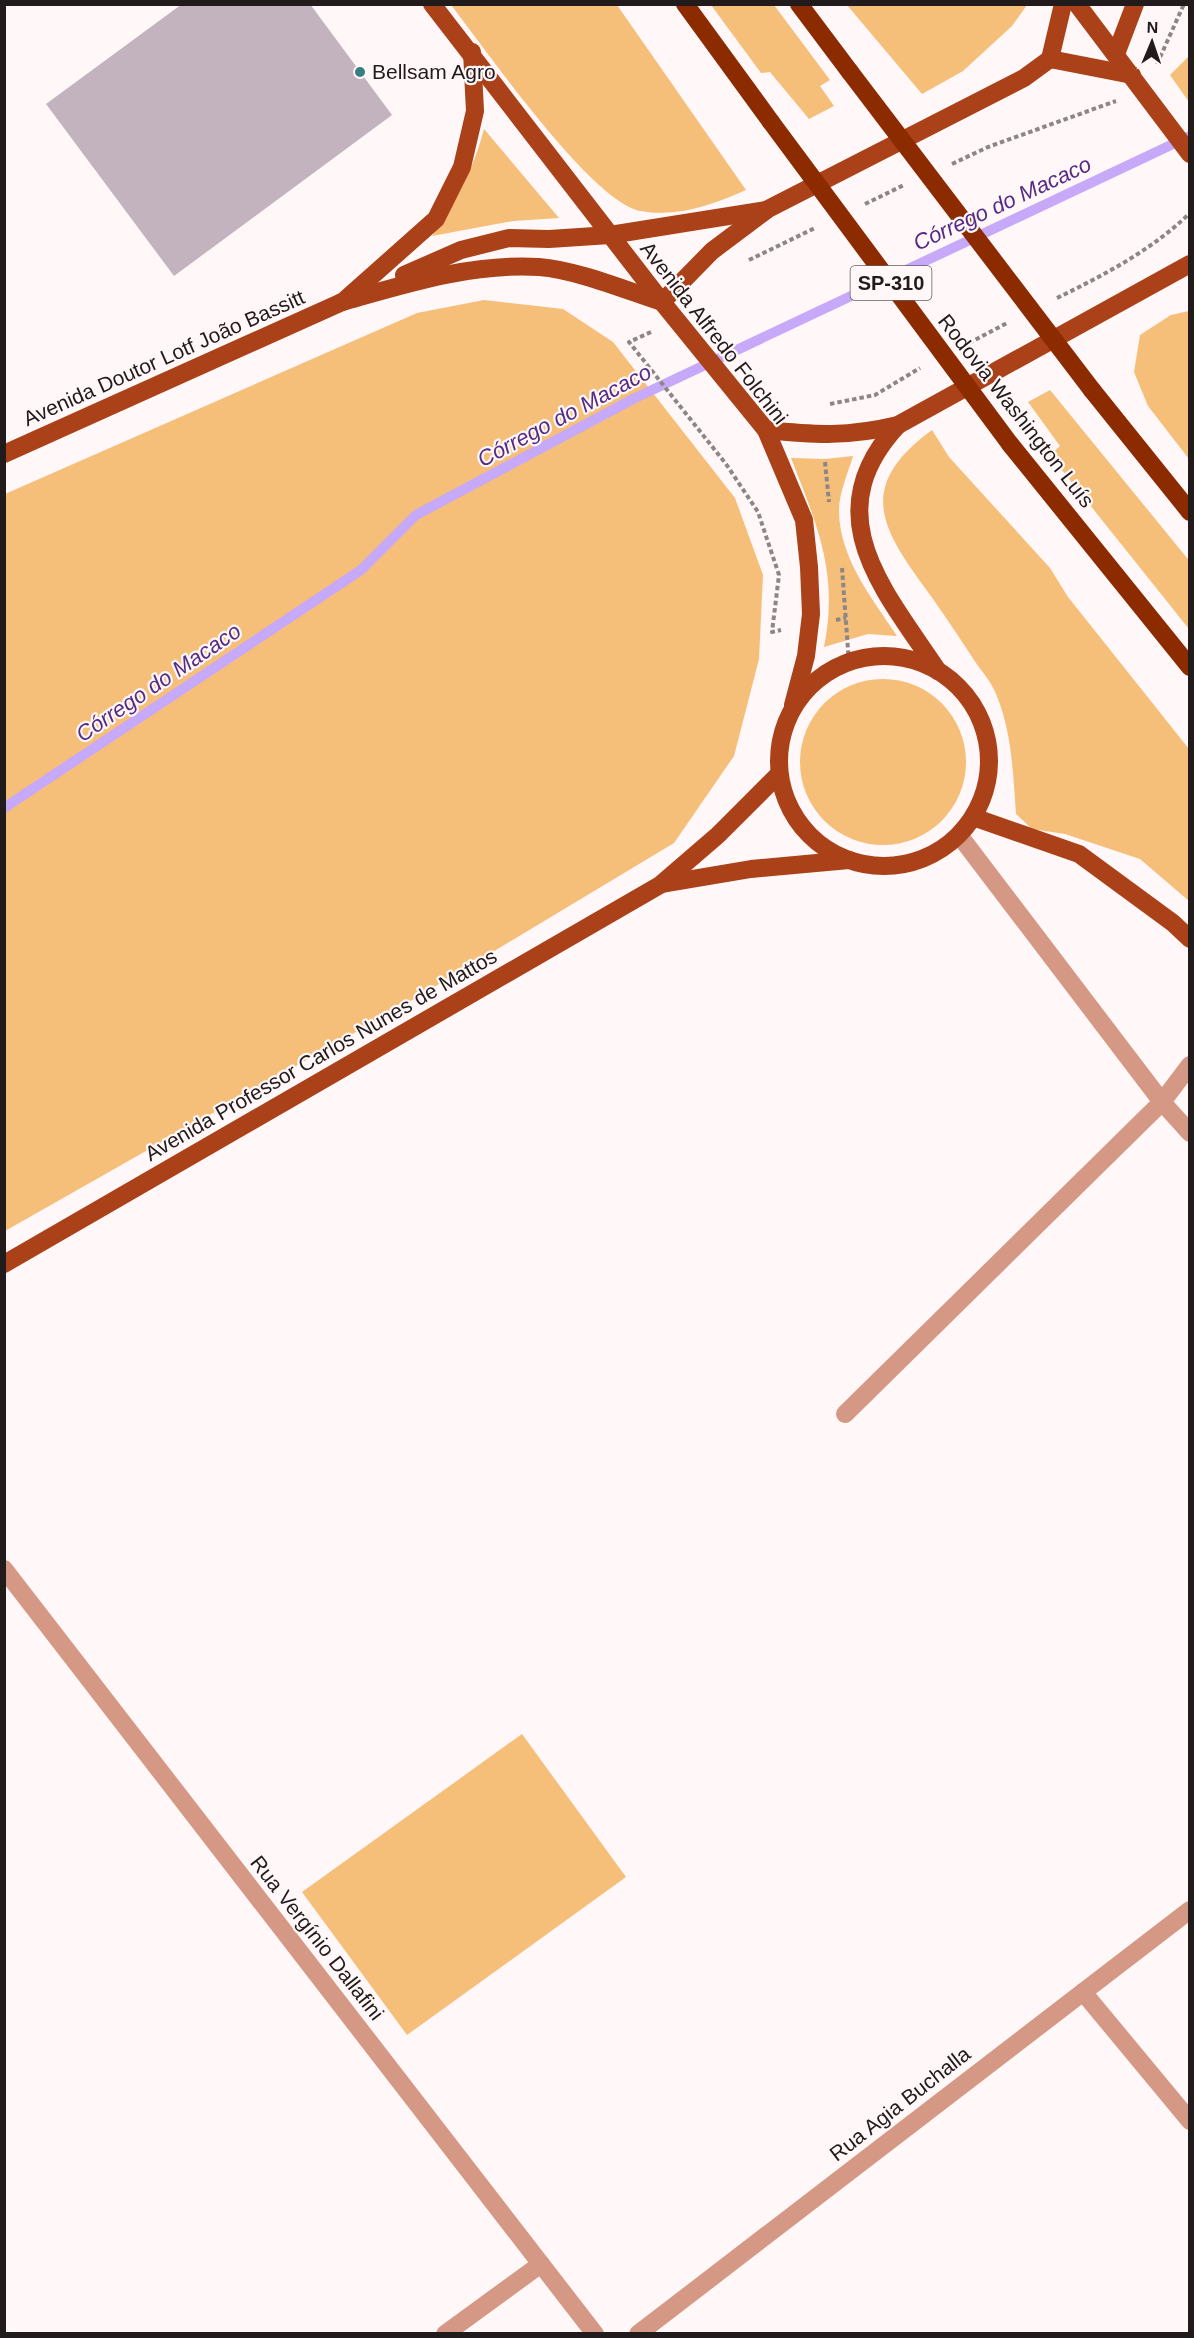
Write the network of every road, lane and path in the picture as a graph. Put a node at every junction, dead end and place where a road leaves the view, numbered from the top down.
1 (432, 4) edge
2 (686, 4) edge
3 (799, 4) edge
4 (1063, 4) edge
5 (1077, 4) edge
6 (1135, 4) edge
7 (1184, 4) edge
8 (472, 52) junction
9 (1116, 54) junction
10 (1050, 59) junction
11 (1132, 75) junction
12 (1145, 92) junction
13 (1190, 154) edge
14 (945, 166) dead end
15 (913, 181) dead end
16 (860, 206) dead end
17 (768, 209) junction
18 (819, 226) dead end
19 (610, 235) junction
20 (746, 262) dead end
21 (1190, 264) edge
22 (342, 302) junction
23 (662, 302) junction
24 (678, 320) junction
25 (898, 425) junction
26 (766, 430) junction
27 (4, 454) edge
28 (1190, 512) edge
29 (809, 625) junction
30 (849, 663) junction
31 (1190, 667) edge
32 (939, 672) junction
33 (793, 705) junction
34 (779, 774) junction
35 (973, 817) junction
36 (959, 835) junction
37 (849, 860) junction
38 (660, 885) junction
39 (1190, 939) edge
40 (1190, 1065) edge
41 (1162, 1102) junction
42 (1190, 1133) edge
43 (4, 1264) edge
44 (845, 1414) dead end
45 (4, 1569) edge
46 (1190, 1910) edge
47 (1083, 1992) junction
48 (1190, 2121) edge
49 (541, 2264) junction
50 (445, 2334) edge
51 (595, 2334) edge
52 (638, 2334) edge

1 - 8 main road, Avenida Alfredo Folchini
2 - 31 highway, Rodovia Washington Luís / SP-310, bridge
3 - 28 highway, bridge
4 - 10 main road
5 - 9 main road
6 - 9 main road
7 - 12 path
8 - 19 main road, Avenida Alfredo Folchini
8 - 22 main road
9 - 11 main road
10 - 11 main road
10 - 17 main road, Avenida Doutor Lotf João Bassitt
11 - 12 main road
12 - 13 main road
12 - 14 path
15 - 16 path
17 - 19 main road, Avenida Doutor Lotf João Bassitt
17 - 23 main road, Avenida Doutor Lotf João Bassitt
18 - 20 path
19 - 22 main road, Avenida Doutor Lotf João Bassitt
19 - 23 main road, Avenida Alfredo Folchini
21 - 25 main road
22 - 23 main road, Avenida Doutor Lotf João Bassitt
22 - 27 main road, Avenida Doutor Lotf João Bassitt
23 - 24 main road, Avenida Alfredo Folchini
24 - 26 main road, Avenida Alfredo Folchini
24 - 29 path
25 - 26 main road
25 - 32 main road
26 - 29 main road, Avenida Alfredo Folchini
29 - 30 path
29 - 33 main road, Avenida Alfredo Folchini
30 - 32 main road
30 - 33 main road
32 - 35 main road
33 - 34 main road
34 - 37 main road
34 - 38 main road, Avenida Professor Carlos Nunes de Mattos
35 - 36 main road
35 - 39 main road
36 - 37 main road
36 - 41 street
37 - 38 main road, Avenida Professor Carlos Nunes de Mattos
38 - 43 main road, Avenida Professor Carlos Nunes de Mattos
40 - 41 street
41 - 42 street
41 - 44 street
45 - 49 street, Rua Vergínio Dallafini
46 - 47 street, Rua Agia Buchalla
47 - 48 street
47 - 52 street, Rua Agia Buchalla
49 - 50 street
49 - 51 street, Rua Vergínio Dallafini

